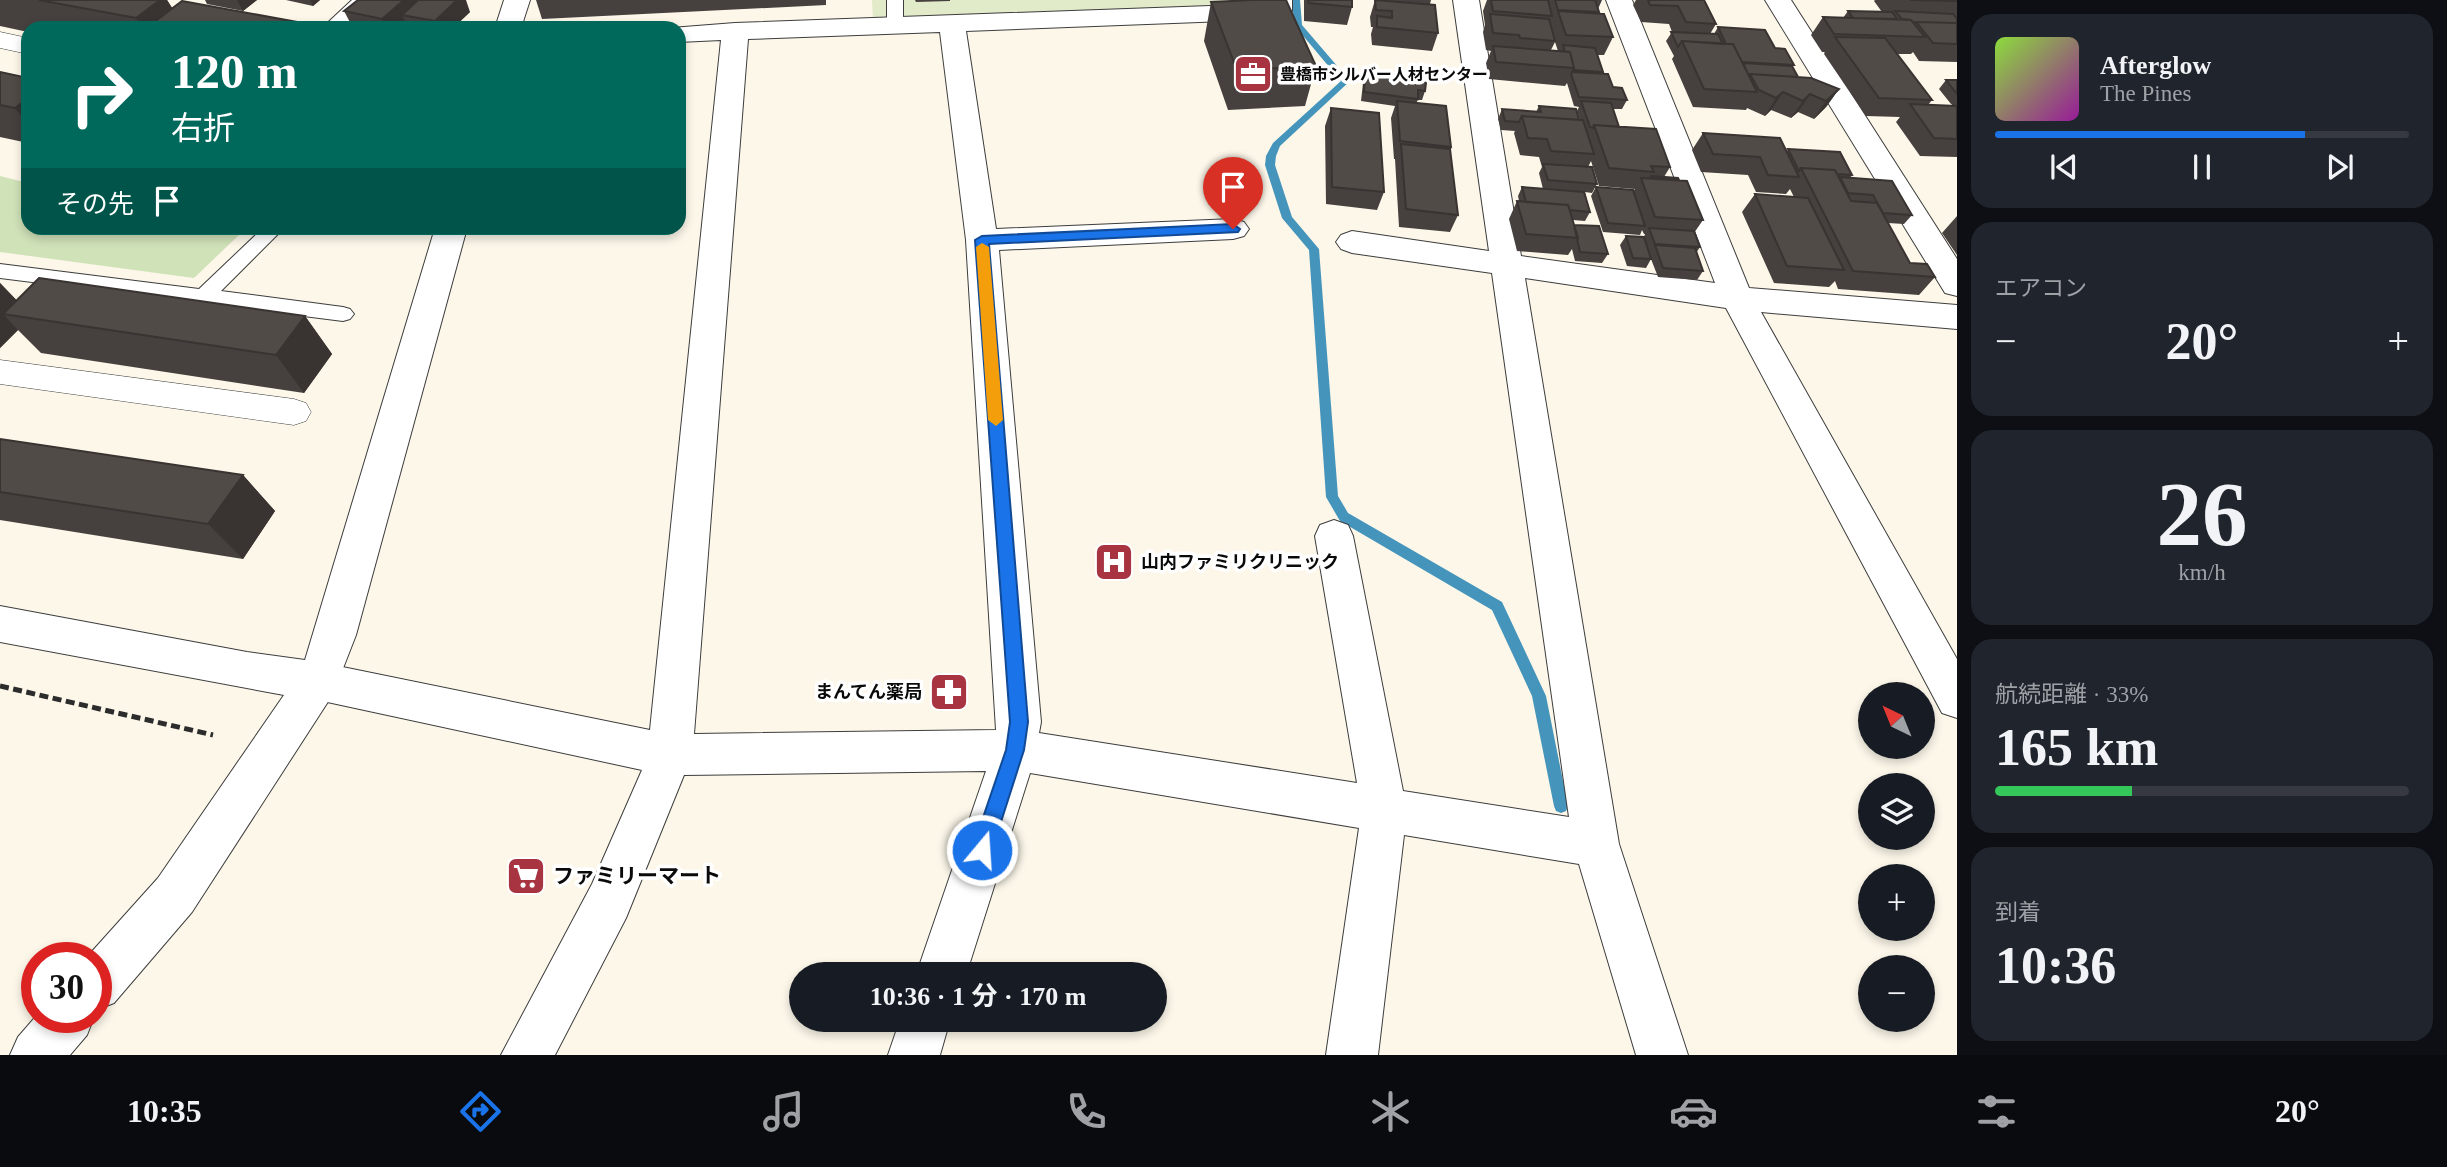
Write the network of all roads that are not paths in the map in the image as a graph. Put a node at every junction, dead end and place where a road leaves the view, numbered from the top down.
1 (367, 0) edge
2 (517, 0) edge
3 (857, 0) edge
4 (1279, 0) edge
5 (1466, 0) edge
6 (1619, 0) edge
7 (1778, 0) edge
8 (895, 13) edge
9 (343, 21) edge
10 (510, 21) edge
11 (952, 23) junction
12 (857, 27) junction
13 (735, 32) junction
14 (686, 34) edge
15 (0, 40) edge
16 (21, 44) edge
17 (1233, 229) dead end
18 (267, 235) edge
19 (449, 235) edge
20 (982, 240) junction
21 (1352, 242) dead end
22 (1508, 266) junction
23 (0, 271) edge
24 (1957, 285) edge
25 (203, 297) junction
26 (1737, 299) junction
27 (343, 314) dead end
28 (1957, 317) edge
29 (3, 376) edge
30 (294, 412) dead end
31 (1334, 536) dead end
32 (0, 624) edge
33 (318, 681) junction
34 (1957, 699) edge
35 (1015, 750) junction
36 (670, 755) junction
37 (1384, 810) junction
38 (1596, 844) junction
39 (944, 962) edge
40 (112, 967) edge
41 (921, 1032) edge
42 (55, 1033) edge
43 (36, 1055) edge
44 (527, 1055) edge
45 (914, 1055) edge
46 (1352, 1055) edge
47 (1662, 1055) edge

1 - 9 street
2 - 10 street
3 - 12 street
4 - 11 street
5 - 22 street
6 - 26 street
7 - 24 street
8 - 11 street
8 - 12 street
11 - 20 street
12 - 13 street
13 - 14 street
13 - 36 street
15 - 16 street
17 - 20 street
18 - 25 lane
19 - 33 street
20 - 35 street
21 - 22 street
22 - 26 street
22 - 38 street
23 - 25 lane
25 - 27 lane
26 - 28 street
26 - 34 street
29 - 30 street
31 - 37 street
32 - 33 street
33 - 36 street
33 - 40 street
35 - 36 street
35 - 37 street
35 - 39 street
36 - 44 street
37 - 38 street
37 - 46 street
38 - 47 street
41 - 45 street
42 - 43 street

